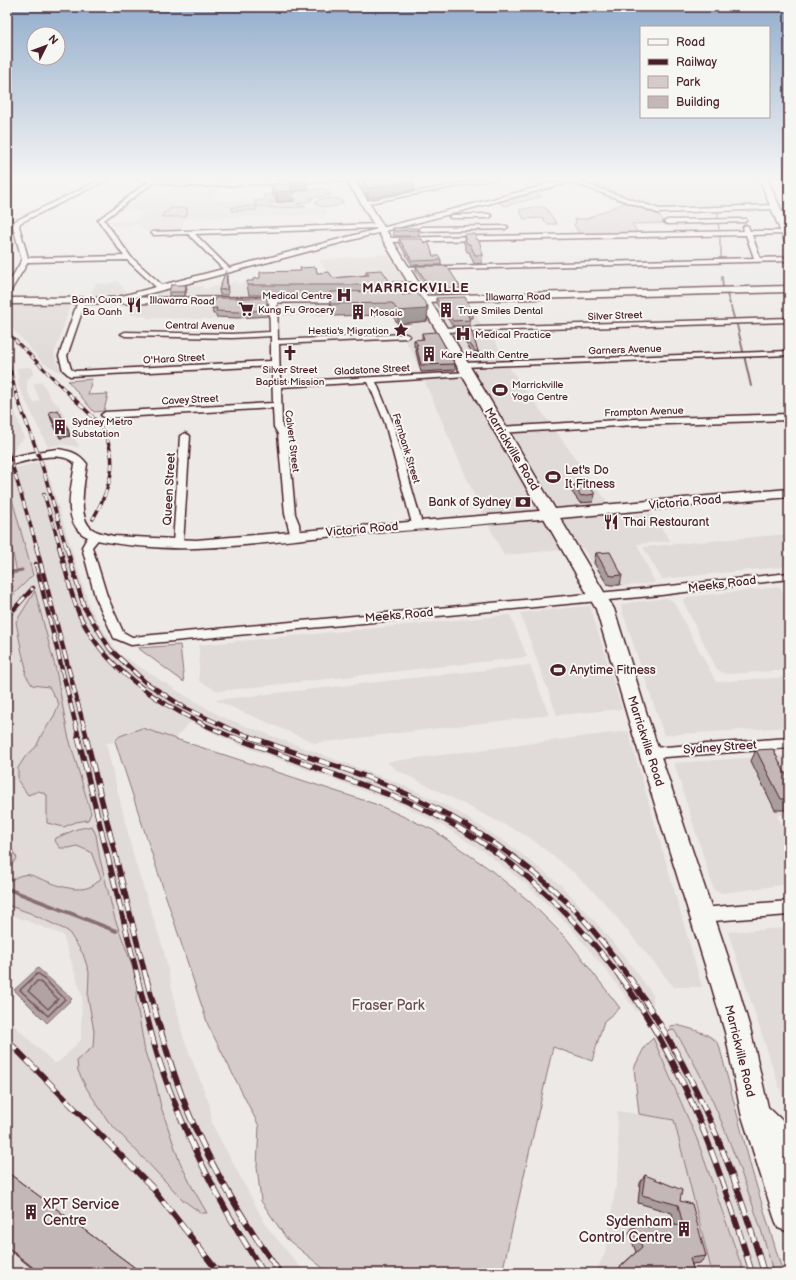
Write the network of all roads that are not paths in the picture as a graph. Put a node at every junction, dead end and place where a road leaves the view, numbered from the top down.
1 (19, 238) edge
2 (115, 238) edge
3 (197, 238) edge
4 (345, 238) edge
5 (497, 238) edge
6 (750, 238) edge
7 (388, 240) joint
8 (130, 258) junction
9 (789, 259) edge
10 (25, 260) junction
11 (758, 260) junction
12 (405, 268) junction
13 (228, 270) junction
14 (160, 287) junction
15 (789, 290) edge
16 (7, 292) edge
17 (121, 299) junction
18 (423, 299) junction
19 (82, 300) junction
20 (273, 300) junction
21 (366, 300) edge
22 (409, 300) edge
23 (7, 301) edge
24 (789, 320) edge
25 (442, 330) junction
26 (125, 334) dead end
27 (406, 336) dead end
28 (275, 338) junction
29 (789, 353) edge
30 (276, 363) junction
31 (465, 370) junction
32 (371, 380) junction
33 (277, 385) junction
34 (278, 405) junction
35 (105, 415) dead end
36 (789, 417) edge
37 (500, 430) junction
38 (185, 436) dead end
39 (7, 462) edge
40 (535, 488) junction
41 (789, 493) edge
42 (581, 511) junction
43 (551, 514) junction
44 (417, 524) junction
45 (295, 535) junction
46 (96, 536) junction
47 (178, 544) junction
48 (789, 576) edge
49 (598, 596) junction
50 (789, 743) edge
51 (651, 753) junction
52 (789, 908) edge
53 (701, 915) junction
54 (755, 1113) junction
55 (789, 1145) edge
56 (789, 1217) edge

1 - 10 street
2 - 8 street
3 - 13 street
4 - 13 street
5 - 7 street
6 - 11 street
7 - 12 main road, Marrickville Road
8 - 10 street
8 - 14 street
9 - 11 street
10 - 16 street
11 - 12 street
12 - 18 main road, Marrickville Road
13 - 14 street
14 - 17 street
15 - 18 street, Illawarra Road
17 - 19 main road, Illawarra Road
17 - 20 main road, Illawarra Road
18 - 22 main road, Illawarra Road
18 - 25 main road, Marrickville Road
19 - 23 main road, Illawarra Road
19 - 30 street, O'Hara Street
20 - 21 main road, Illawarra Road
20 - 28 street, Calvert Street
24 - 25 street, Silver Street
25 - 31 main road, Marrickville Road
26 - 28 street, Central Avenue
27 - 28 street
28 - 30 street, Calvert Street
29 - 31 street, Garners Avenue
30 - 33 street, Calvert Street
31 - 32 street, Gladstone Street
31 - 37 main road, Marrickville Road
32 - 33 street, Gladstone Street
32 - 44 street, Fernbank Street
33 - 34 street, Calvert Street
34 - 35 street, Cavey Street
34 - 45 street, Calvert Street
36 - 37 street, Frampton Avenue
37 - 40 main road, Marrickville Road
38 - 47 street, Queen Street
39 - 46 street, Victoria Road
40 - 42 main road
40 - 43 main road, Marrickville Road
41 - 42 main road, Victoria Road
42 - 43 main road, Victoria Road
43 - 44 street, Victoria Road
43 - 49 main road, Marrickville Road
44 - 45 street, Victoria Road
45 - 47 street, Victoria Road
46 - 47 street, Victoria Road
46 - 49 street, Meeks Road
48 - 49 street, Meeks Road
49 - 51 main road, Marrickville Road
50 - 51 street, Sydney Street
51 - 53 main road, Marrickville Road
52 - 53 street
53 - 54 main road, Marrickville Road
54 - 55 main road
54 - 56 main road, Marrickville Road

